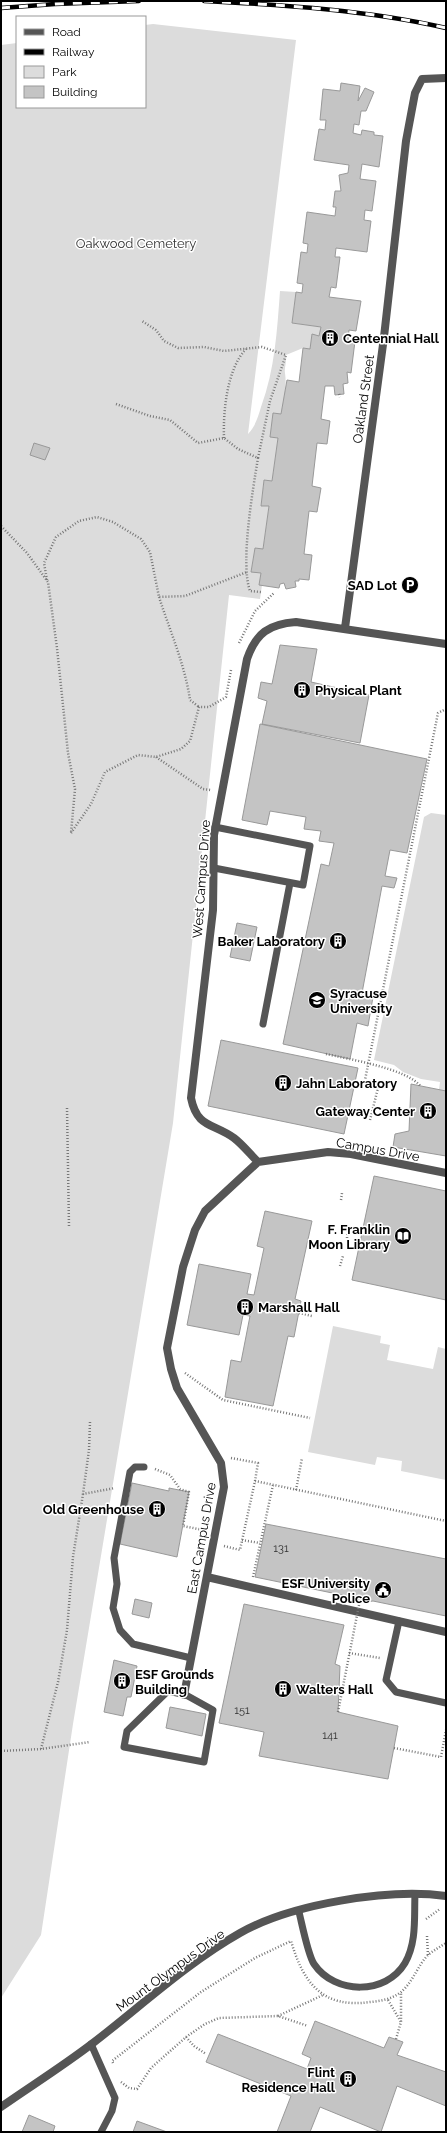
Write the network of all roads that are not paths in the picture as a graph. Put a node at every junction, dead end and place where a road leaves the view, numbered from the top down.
1 (446, 78) edge
2 (345, 628) junction
3 (446, 644) edge
4 (215, 827) junction
5 (214, 868) junction
6 (290, 883) junction
7 (263, 1024) dead end
8 (258, 1162) junction
9 (446, 1174) edge
10 (144, 1467) road end
11 (207, 1577) junction
12 (399, 1621) junction
13 (446, 1632) edge
14 (192, 1658) junction
15 (184, 1695) junction
16 (446, 1703) edge
17 (415, 1894) junction
18 (446, 1896) edge
19 (299, 1912) junction
20 (91, 2044) junction
21 (1, 2107) edge
22 (101, 2132) edge

1 - 2 street, Oakland Street
2 - 3 street, West Campus Drive
2 - 4 street, West Campus Drive
4 - 5 street, West Campus Drive
4 - 6 lane
5 - 6 lane
5 - 8 street, West Campus Drive
6 - 7 lane
8 - 9 street, Campus Drive
8 - 11 street, East Campus Drive
10 - 14 lane
11 - 12 street
11 - 14 street, East Campus Drive
12 - 13 street
12 - 16 lane
14 - 15 street, East Campus Drive
15 - 15 lane
17 - 18 street, Mount Olympus Drive
17 - 19 street, Mount Olympus Drive
17 - 19 lane
19 - 20 street, Mount Olympus Drive
20 - 21 street, Mount Olympus Drive
20 - 22 lane

